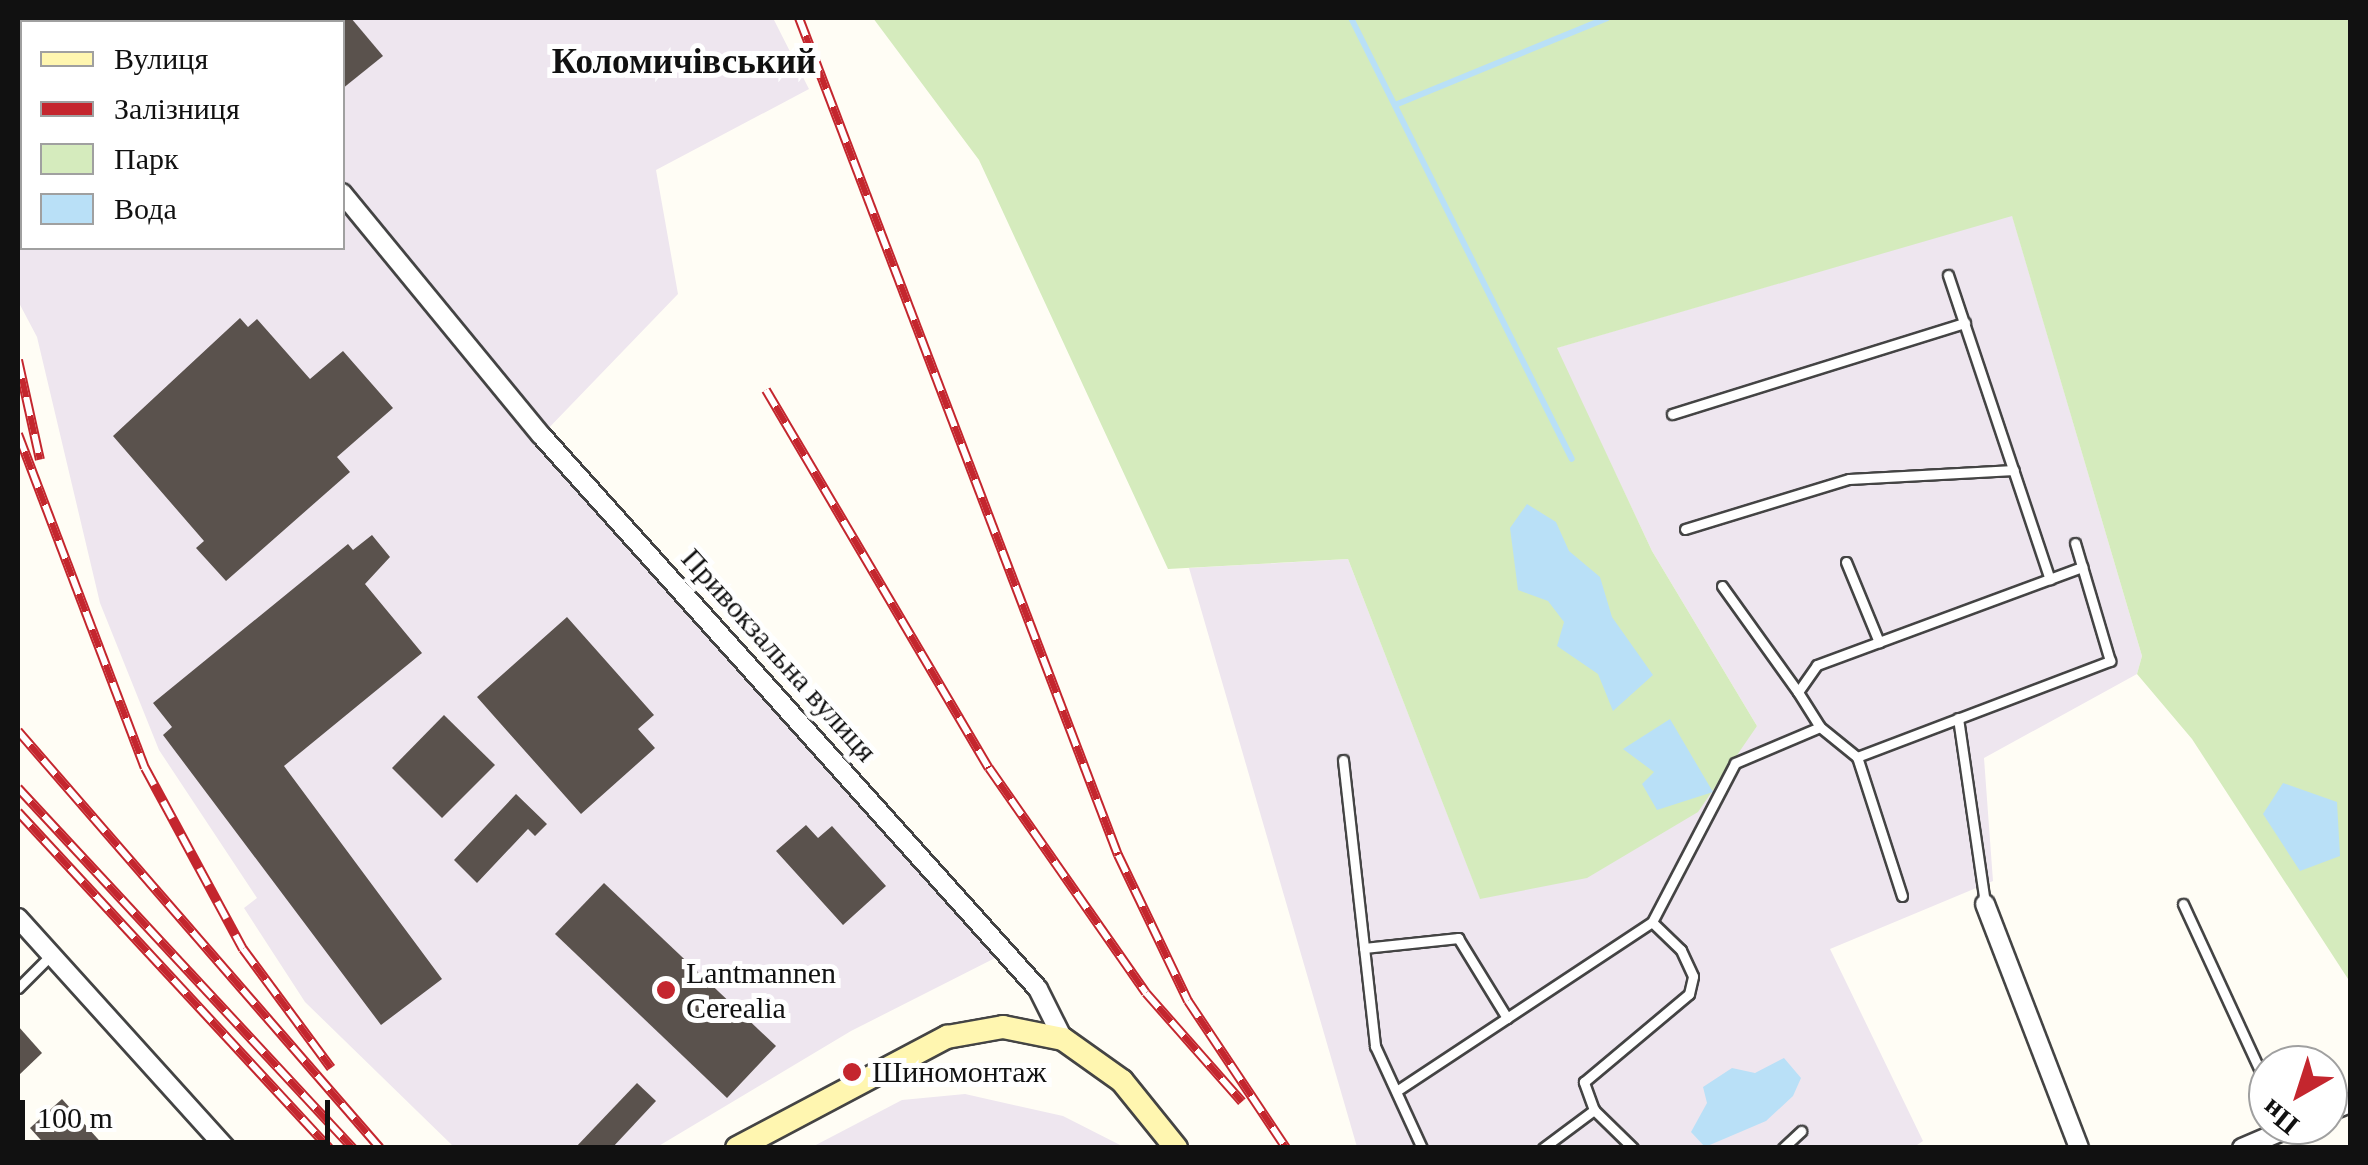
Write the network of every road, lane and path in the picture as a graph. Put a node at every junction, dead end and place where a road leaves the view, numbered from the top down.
1 (345, 197) edge
2 (1948, 275) dead end
3 (1965, 324) junction
4 (1672, 414) dead end
5 (2014, 470) junction
6 (1684, 529) dead end
7 (2075, 543) dead end
8 (1846, 562) dead end
9 (2082, 567) junction
10 (2050, 579) junction
11 (1722, 586) dead end
12 (1879, 642) junction
13 (1798, 692) junction
14 (1958, 718) junction
15 (1820, 727) junction
16 (1858, 757) junction
17 (1343, 760) dead end
18 (1902, 896) dead end
19 (1985, 904) joint
20 (2183, 904) dead end
21 (18, 918) edge
22 (1652, 922) junction
23 (1364, 948) junction
24 (52, 955) junction
25 (18, 988) edge
26 (1506, 1018) junction
27 (1063, 1039) junction
28 (2248, 1045) edge
29 (1398, 1090) junction
30 (1594, 1110) junction
31 (1801, 1131) dead end
32 (226, 1148) edge
33 (737, 1148) edge
34 (1176, 1148) edge
35 (1422, 1148) edge
36 (1543, 1148) edge
37 (1634, 1148) edge
38 (1783, 1148) edge
39 (2079, 1148) edge

1 - 27 street, Привокзальна вулиця
2 - 3 lane
3 - 4 lane
3 - 5 lane
5 - 6 lane
5 - 10 lane
7 - 9 lane
8 - 12 lane
9 - 10 lane
9 - 14 lane
10 - 12 lane
11 - 13 lane
12 - 13 lane
13 - 15 lane
14 - 16 lane
14 - 19 lane
15 - 16 lane
15 - 22 lane
16 - 18 lane
17 - 23 lane
19 - 39 street
20 - 28 lane
21 - 24 street
22 - 26 lane
22 - 30 lane
23 - 26 lane
23 - 29 lane
24 - 25 lane
24 - 32 street
26 - 29 lane
27 - 33 main road
27 - 34 main road, Привокзальна вулиця
29 - 35 lane
30 - 36 lane
30 - 37 lane
31 - 38 lane

